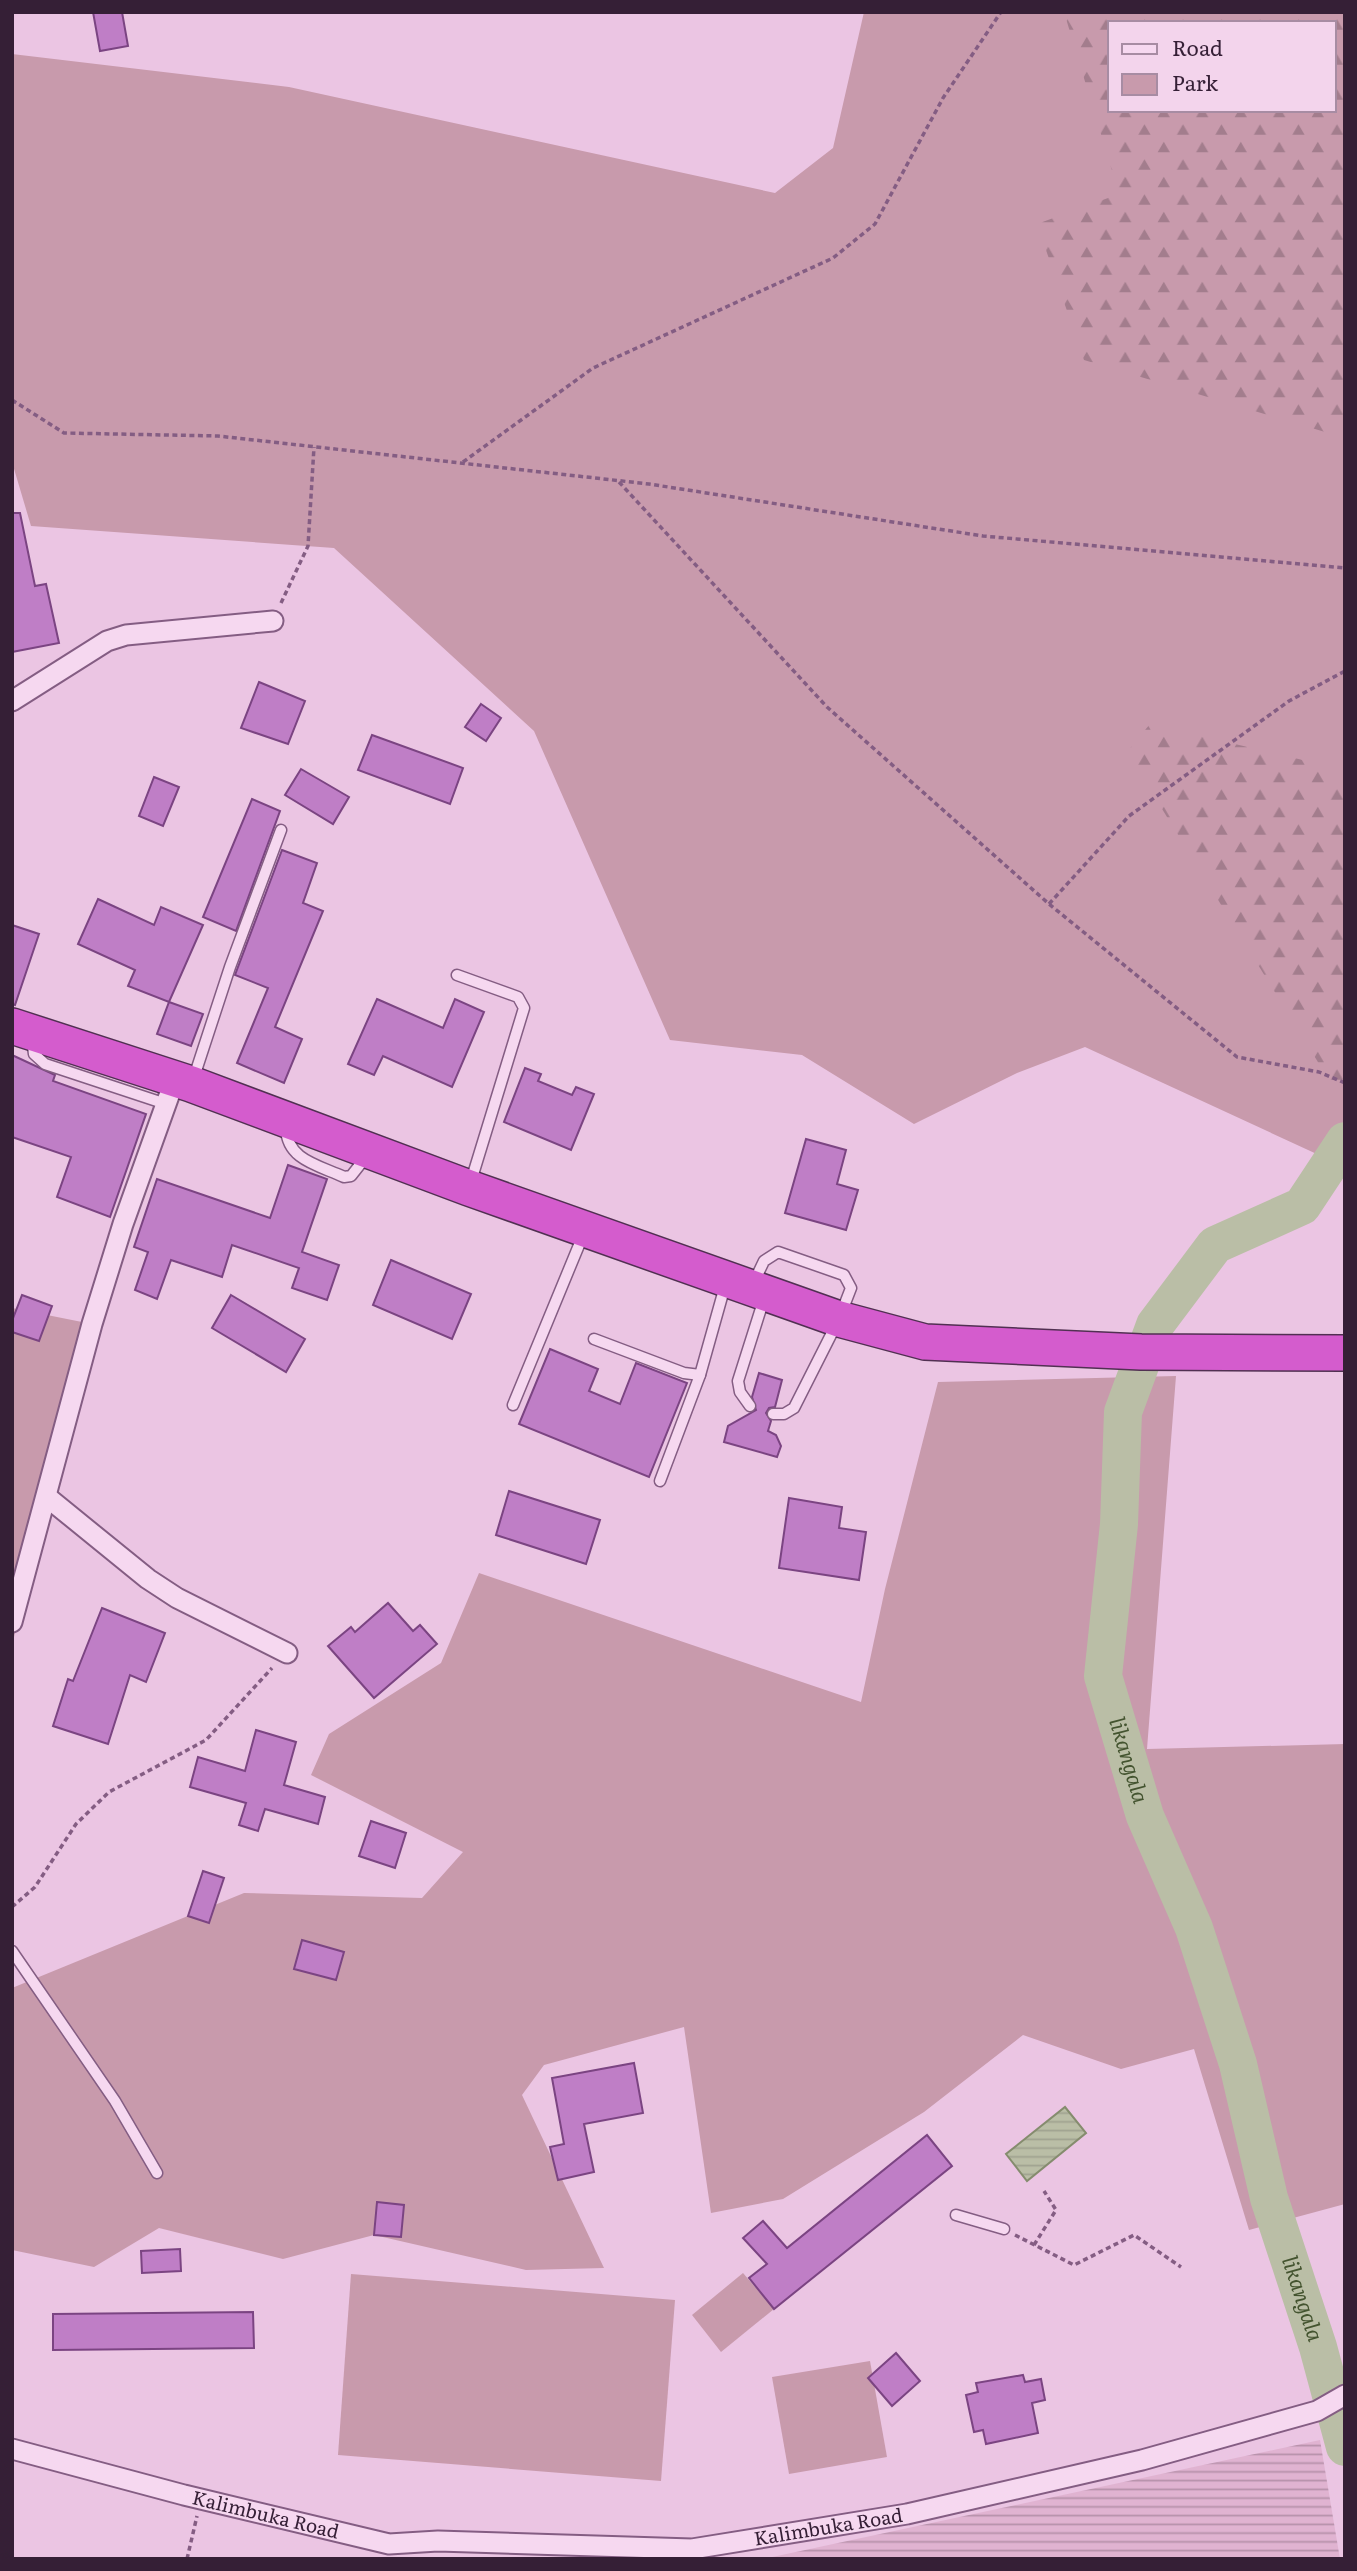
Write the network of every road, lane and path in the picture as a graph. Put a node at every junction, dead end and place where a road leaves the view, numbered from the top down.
1 (1001, 12) edge
2 (12, 400) edge
3 (314, 447) junction
4 (461, 463) junction
5 (617, 480) junction
6 (1345, 568) edge
7 (273, 621) joint
8 (1345, 671) edge
9 (12, 701) edge
10 (281, 830) dead end
11 (1049, 904) junction
12 (457, 975) dead end
13 (22, 1029) edge
14 (1345, 1083) edge
15 (178, 1089) junction
16 (469, 1188) junction
17 (585, 1229) junction
18 (748, 1286) junction
19 (839, 1319) junction
20 (594, 1339) dead end
21 (1345, 1353) edge
22 (700, 1375) junction
23 (513, 1405) dead end
24 (750, 1406) dead end
25 (773, 1414) dead end
26 (660, 1481) dead end
27 (47, 1497) junction
28 (12, 1622) edge
29 (287, 1653) joint
30 (12, 1907) edge
31 (12, 1951) edge
32 (157, 2173) dead end
33 (1044, 2191) dead end
34 (956, 2215) dead end
35 (1004, 2229) joint
36 (1034, 2245) junction
37 (1181, 2267) dead end
38 (1345, 2395) edge
39 (12, 2449) edge
40 (203, 2498) junction
41 (388, 2551) edge
42 (634, 2553) edge
43 (187, 2559) edge

1 - 4 path
2 - 3 path
3 - 4 path
3 - 7 path
4 - 5 path
5 - 6 path
5 - 11 path
7 - 9 street
8 - 11 path
10 - 15 lane
11 - 14 path
12 - 16 lane
13 - 15 highway
15 - 16 highway
15 - 27 street
16 - 17 highway
17 - 18 highway
17 - 23 lane
18 - 19 highway
18 - 22 lane
18 - 24 lane
19 - 21 highway
19 - 25 lane
20 - 22 lane
22 - 26 lane
27 - 28 street
27 - 29 street
29 - 30 path
31 - 32 lane
33 - 36 path
34 - 35 lane
35 - 36 path
36 - 37 path
38 - 42 street, Kalimbuka Road
39 - 40 street, Kalimbuka Road
40 - 41 street, Kalimbuka Road
40 - 43 path
41 - 42 street, Kalimbuka Road

